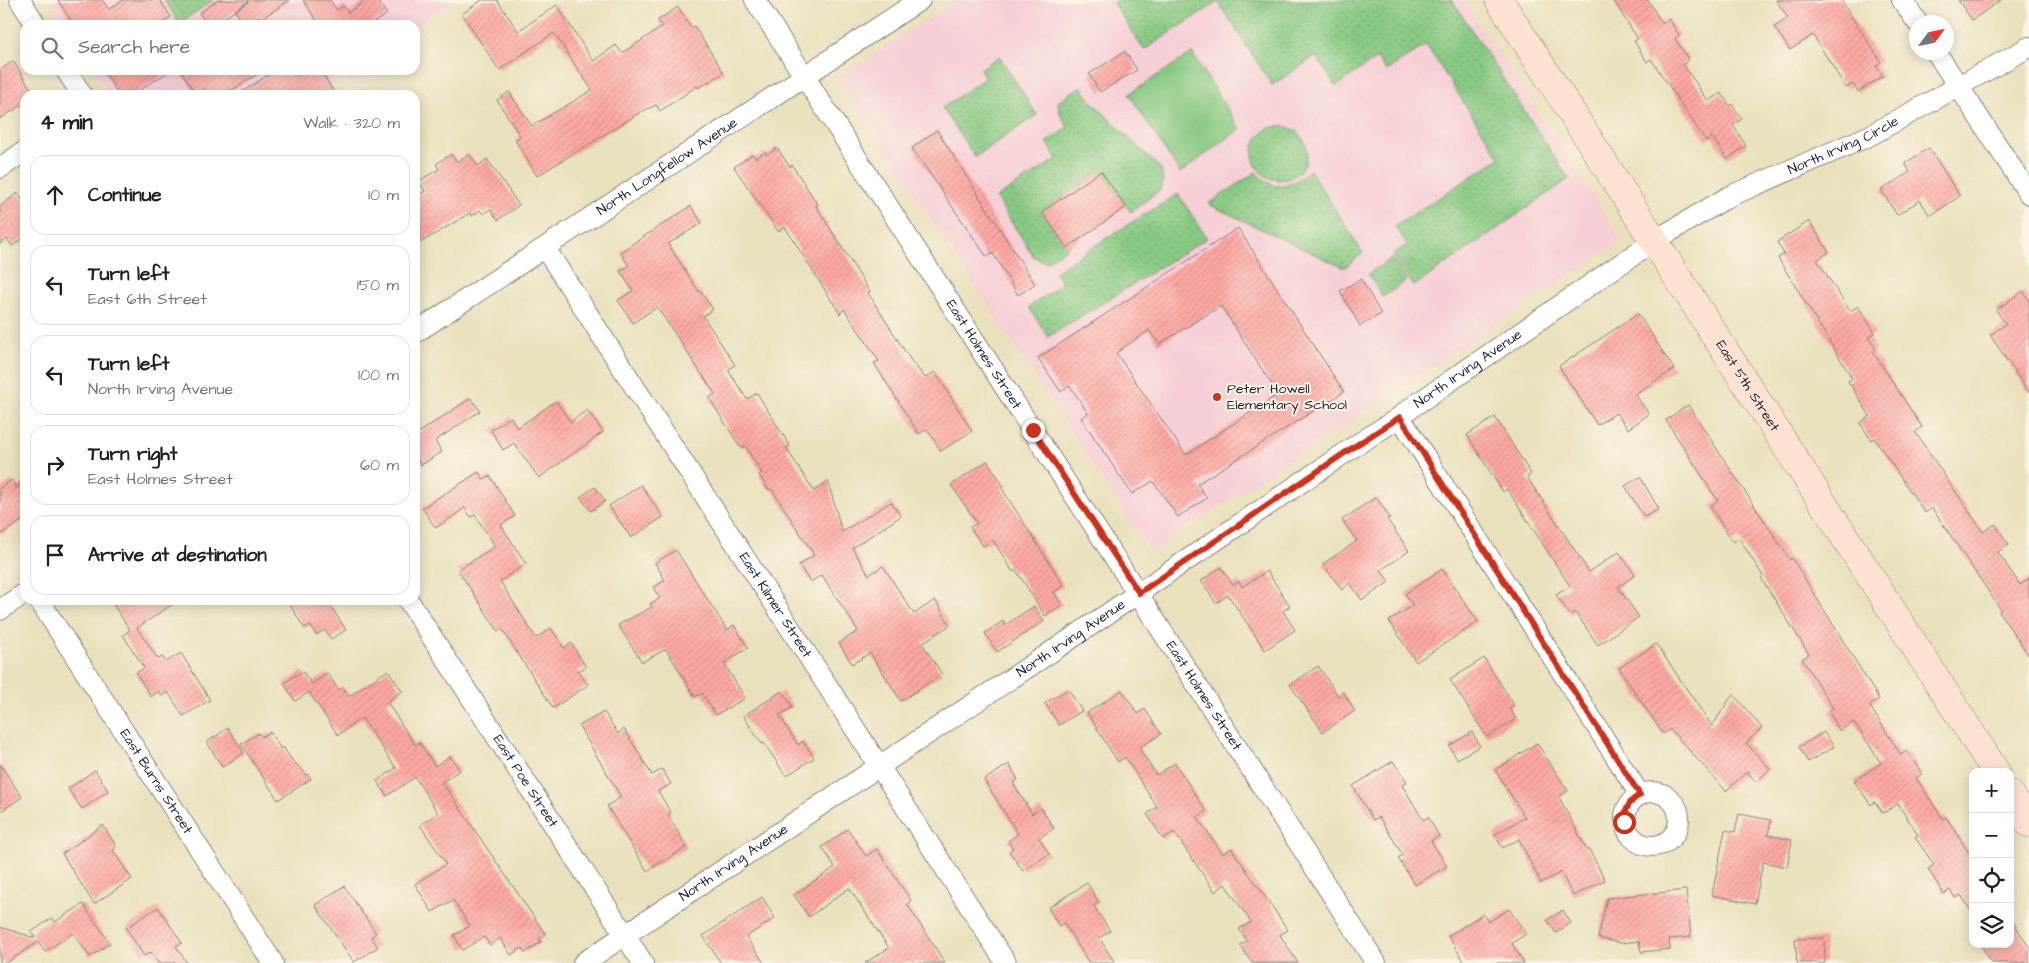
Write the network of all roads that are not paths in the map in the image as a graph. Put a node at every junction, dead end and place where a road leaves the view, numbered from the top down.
1 (20, 0) edge
2 (755, 0) edge
3 (920, 0) edge
4 (1499, 0) edge
5 (1902, 0) edge
6 (1912, 15) edge
7 (33, 20) edge
8 (2029, 47) edge
9 (1941, 60) edge
10 (69, 75) edge
11 (804, 76) junction
12 (1958, 86) junction
13 (79, 90) edge
14 (20, 154) edge
15 (0, 168) edge
16 (2029, 194) edge
17 (1654, 241) junction
18 (546, 248) junction
19 (420, 330) edge
20 (1400, 417) junction
21 (1139, 593) junction
22 (20, 596) edge
23 (42, 605) edge
24 (411, 605) edge
25 (0, 610) edge
26 (880, 766) junction
27 (1993, 768) edge
28 (1640, 795) dead end
29 (2014, 800) edge
30 (2029, 823) edge
31 (625, 935) junction
32 (273, 963) edge
33 (583, 963) edge
34 (643, 963) edge
35 (1006, 963) edge
36 (1376, 963) edge

1 - 7 street
2 - 11 street, East Holmes Street
3 - 11 street, North Longfellow Avenue
4 - 17 street, East 5th Street
5 - 6 street
8 - 12 street, North Irving Circle
9 - 12 street
10 - 13 street
11 - 18 street, North Longfellow Avenue
11 - 21 street, East Holmes Street
12 - 16 street
12 - 17 street, North Irving Circle
14 - 15 street
17 - 20 street, North Irving Avenue
17 - 27 street, East 5th Street
18 - 19 street, North Longfellow Avenue
18 - 26 street, East Kilmer Street
20 - 21 street, North Irving Avenue
20 - 28 street
21 - 26 street, North Irving Avenue
21 - 36 street, East Holmes Street
22 - 25 street
23 - 32 street, East Burns Street
24 - 31 street, East Poe Street
26 - 31 street, North Irving Avenue
26 - 35 street, East Kilmer Street
29 - 30 street
31 - 33 street, North Irving Avenue
31 - 34 street, East Poe Street

